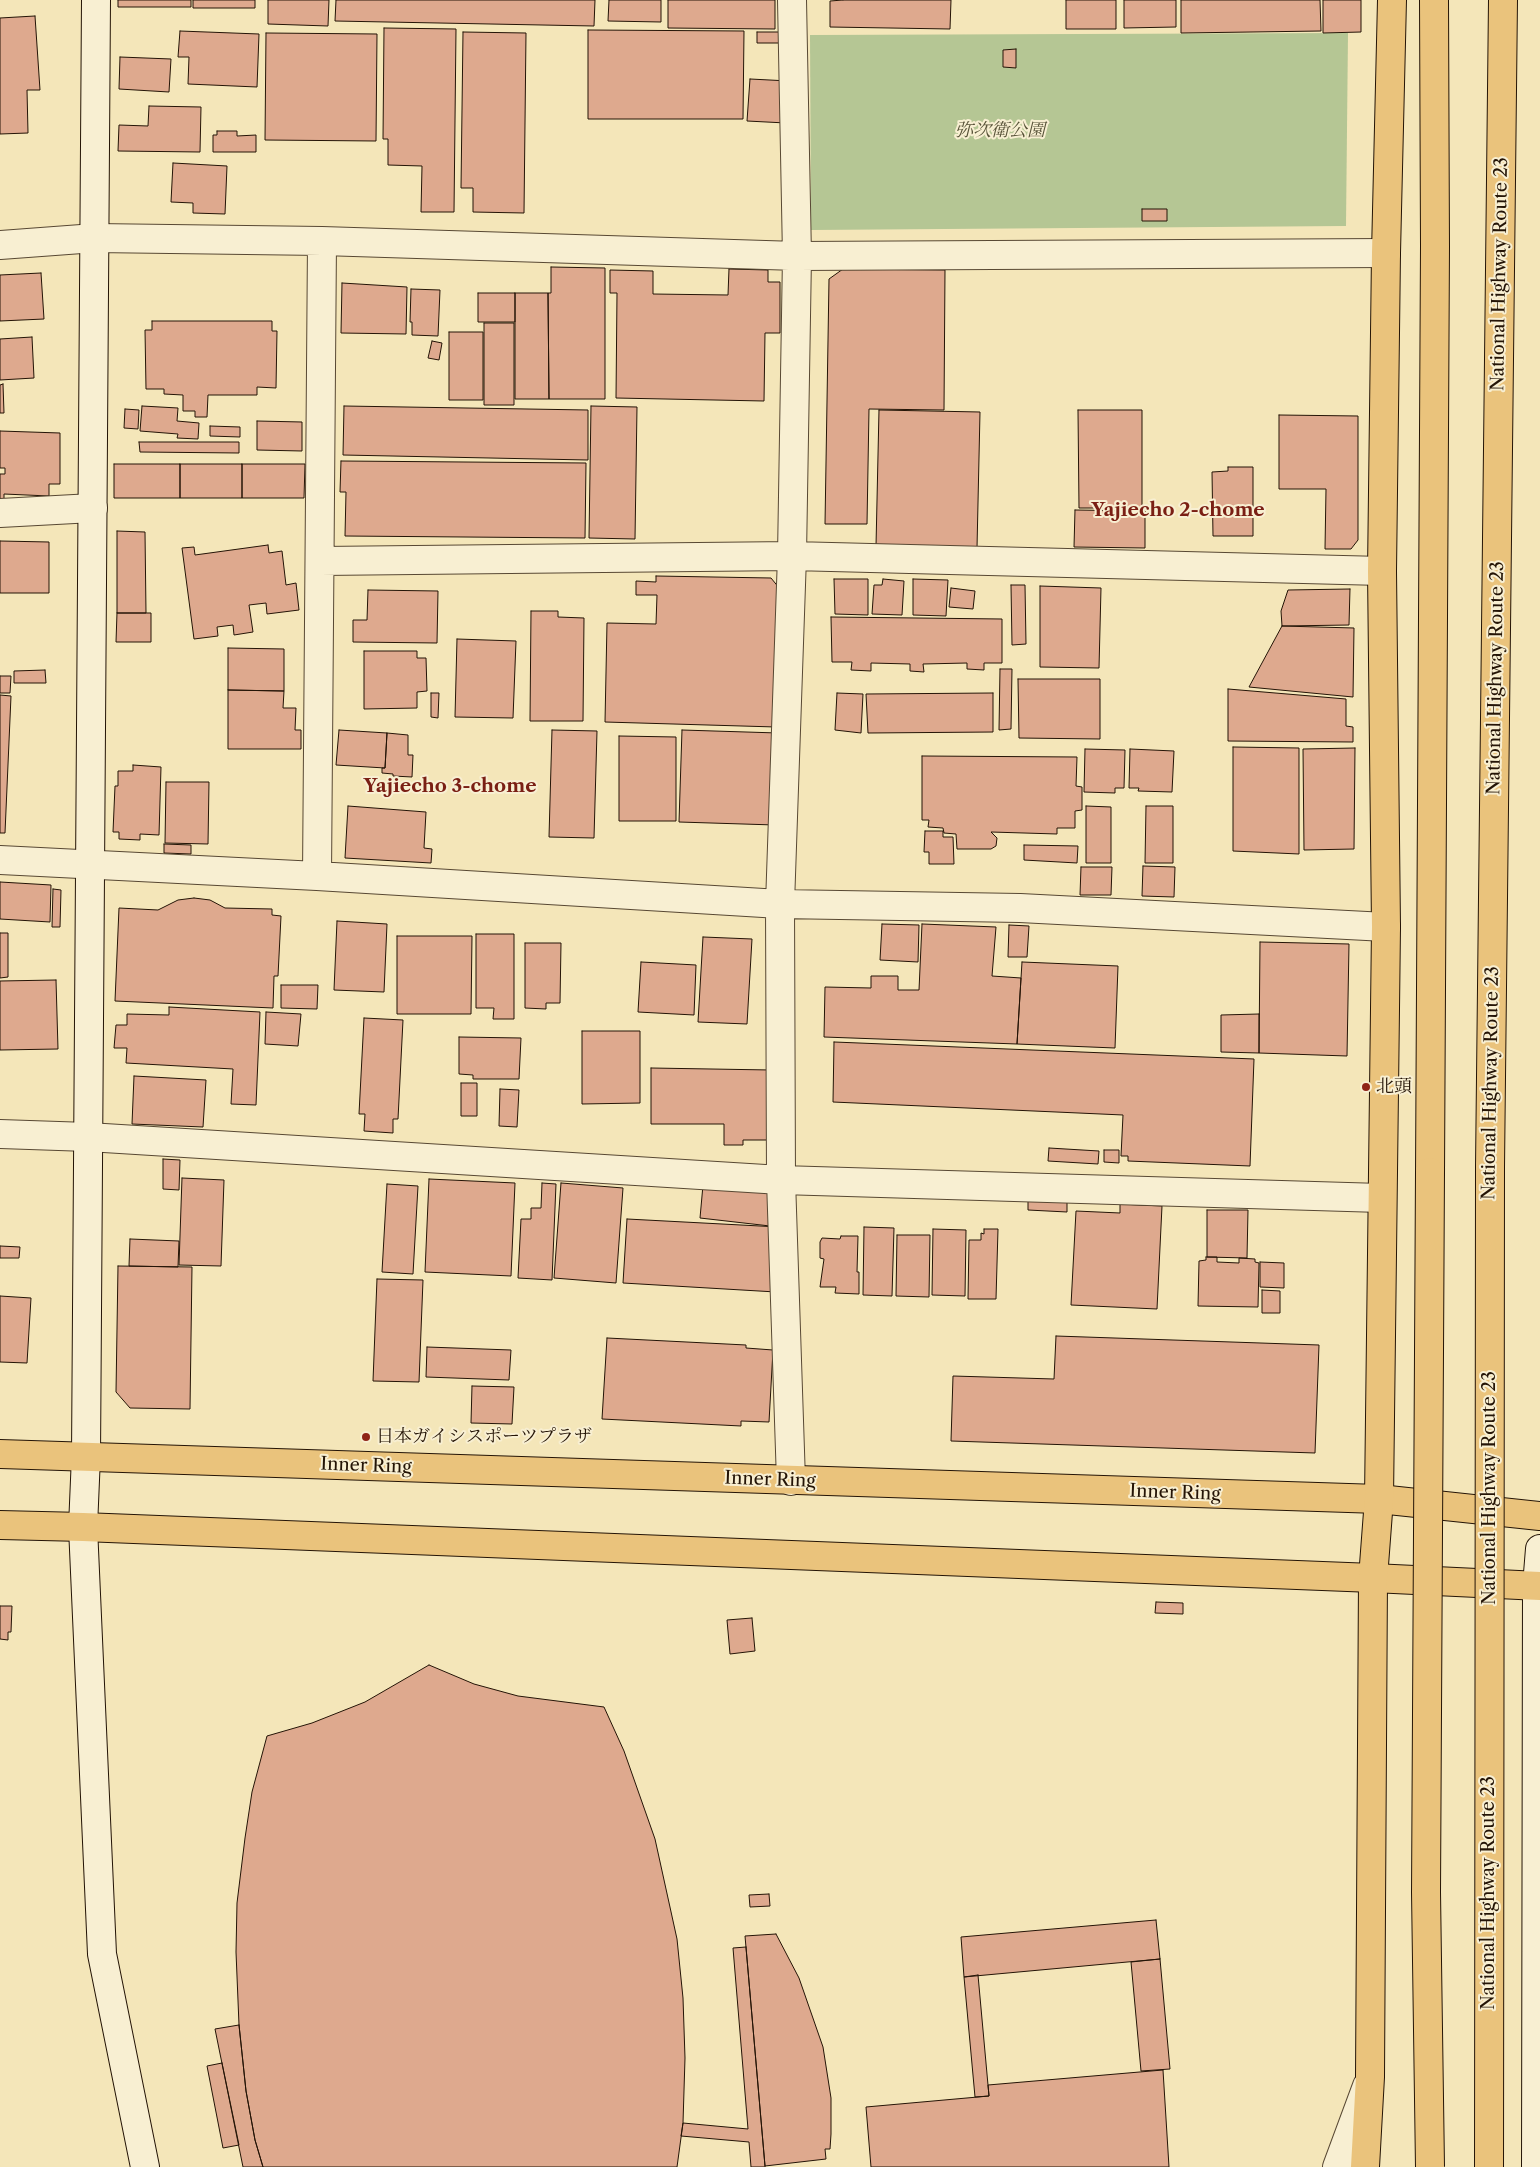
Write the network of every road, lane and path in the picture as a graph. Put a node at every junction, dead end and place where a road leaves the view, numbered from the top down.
1 (96, 0) edge
2 (792, 0) edge
3 (1392, 0) edge
4 (1434, 0) edge
5 (1503, 0) edge
6 (95, 238) junction
7 (322, 242) junction
8 (0, 245) edge
9 (1386, 253) junction
10 (797, 256) junction
11 (93, 508) junction
12 (0, 513) edge
13 (792, 556) junction
14 (321, 561) junction
15 (1382, 571) junction
16 (0, 860) edge
17 (89, 864) junction
18 (317, 876) junction
19 (780, 904) junction
20 (1386, 927) junction
21 (0, 1134) edge
22 (88, 1136) junction
23 (781, 1180) junction
24 (1381, 1198) junction
25 (0, 1454) edge
26 (86, 1456) junction
27 (792, 1480) junction
28 (1379, 1499) junction
29 (1540, 1516) edge
30 (0, 1525) edge
31 (83, 1527) junction
32 (1540, 1549) edge
33 (1373, 1578) junction
34 (1538, 1586) edge
35 (1370, 2077) junction
36 (1537, 2166) edge
37 (145, 2167) edge
38 (1337, 2167) edge
39 (1365, 2167) edge
40 (1430, 2167) edge
41 (1489, 2167) edge

1 - 6 street
2 - 10 street
3 - 9 main road
4 - 40 main road, bridge
5 - 41 main road, National Highway Route 23, bridge
6 - 7 street
6 - 8 street
6 - 11 street
7 - 10 street
7 - 14 street
9 - 10 street
9 - 15 main road
10 - 13 street
11 - 12 street
11 - 17 street
13 - 14 street
13 - 15 street
13 - 19 street
14 - 18 street
15 - 20 main road
16 - 17 street
17 - 18 street
17 - 22 street
18 - 19 street
19 - 20 street
19 - 23 street
20 - 24 main road
21 - 22 street
22 - 23 street
22 - 26 street
23 - 24 street
23 - 27 street
24 - 28 main road
25 - 26 main road, Inner Ring
26 - 27 main road, Inner Ring
26 - 31 street
27 - 28 main road, Inner Ring
28 - 29 main road, Inner Ring
28 - 33 main road
30 - 31 main road
31 - 33 main road
31 - 37 street
32 - 34 street
33 - 34 main road
33 - 35 main road
34 - 36 street
35 - 38 street
35 - 39 main road

